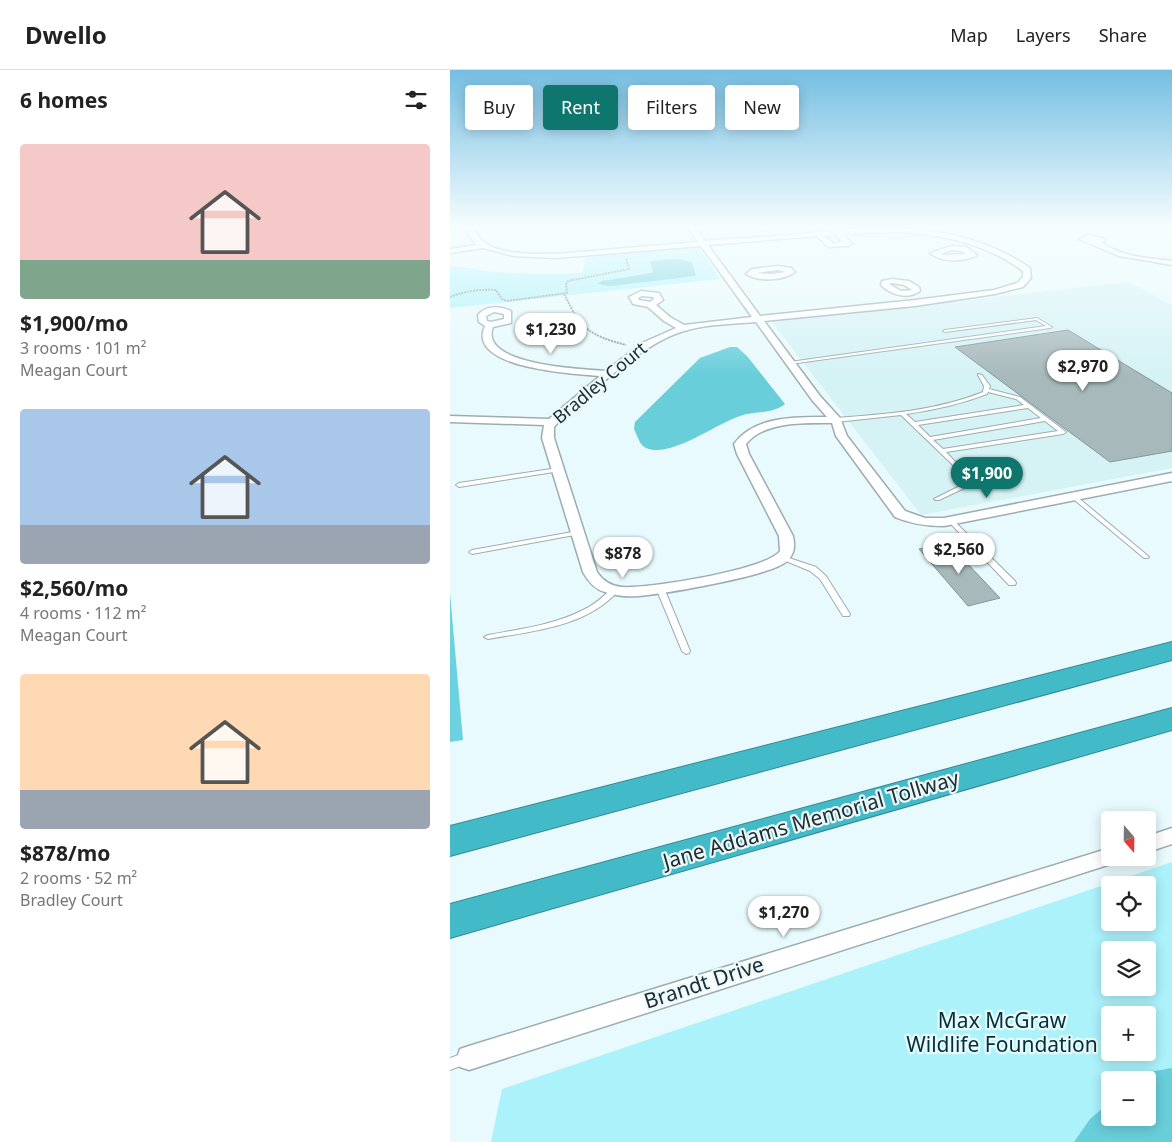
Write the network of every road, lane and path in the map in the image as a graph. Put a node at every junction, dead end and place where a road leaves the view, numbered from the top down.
1 (598, 275) edge
2 (744, 275) dead end
3 (1026, 275) edge
4 (726, 277) joint
5 (564, 294) junction
6 (910, 294) dead end
7 (450, 297) edge
8 (922, 302) junction
9 (650, 305) dead end
10 (758, 319) junction
11 (490, 325) dead end
12 (683, 328) junction
13 (956, 340) junction
14 (626, 345) dead end
15 (790, 363) junction
16 (607, 374) junction
17 (980, 376) dead end
18 (986, 390) junction
19 (1029, 406) junction
20 (902, 412) junction
21 (450, 419) edge
22 (1046, 419) junction
23 (836, 420) junction
24 (551, 422) junction
25 (915, 424) junction
26 (930, 439) junction
27 (942, 451) junction
28 (558, 470) junction
29 (1172, 477) edge
30 (459, 485) dead end
31 (1073, 496) junction
32 (938, 500) dead end
33 (951, 521) junction
34 (578, 533) junction
35 (472, 552) dead end
36 (1146, 557) dead end
37 (783, 558) junction
38 (1012, 583) dead end
39 (660, 588) junction
40 (614, 591) junction
41 (846, 614) dead end
42 (488, 638) dead end
43 (686, 651) dead end
44 (1172, 651) edge
45 (1172, 719) edge
46 (1172, 836) edge
47 (450, 841) edge
48 (1156, 841) edge
49 (1101, 859) edge
50 (450, 921) edge
51 (460, 1061) edge

1 - 5 path
2 - 4 street
3 - 8 street, Bradley Court
4 - 10 street
5 - 7 path
5 - 14 path
6 - 8 street
8 - 10 street, Bradley Court
9 - 12 street
10 - 12 street, Bradley Court
10 - 15 street
11 - 16 street
12 - 16 street, Bradley Court
13 - 13 lane
13 - 15 lane
15 - 23 street
16 - 24 street, Bradley Court
17 - 18 lane
18 - 19 lane
18 - 20 lane
19 - 22 lane
19 - 25 lane
20 - 23 lane
20 - 25 lane
21 - 24 street
22 - 26 lane
22 - 27 lane
23 - 33 street
23 - 37 street
24 - 28 street, Bradley Court
25 - 26 lane
26 - 27 lane
27 - 32 lane
28 - 30 lane
28 - 34 street, Bradley Court
29 - 31 street
31 - 33 street
31 - 36 lane
33 - 38 lane
34 - 35 lane
34 - 40 street, Bradley Court
37 - 39 street
37 - 41 lane
39 - 40 street
39 - 43 lane
40 - 42 lane
44 - 47 highway
45 - 50 highway, Jane Addams Memorial Tollway
46 - 48 street
49 - 51 street, Brandt Drive

